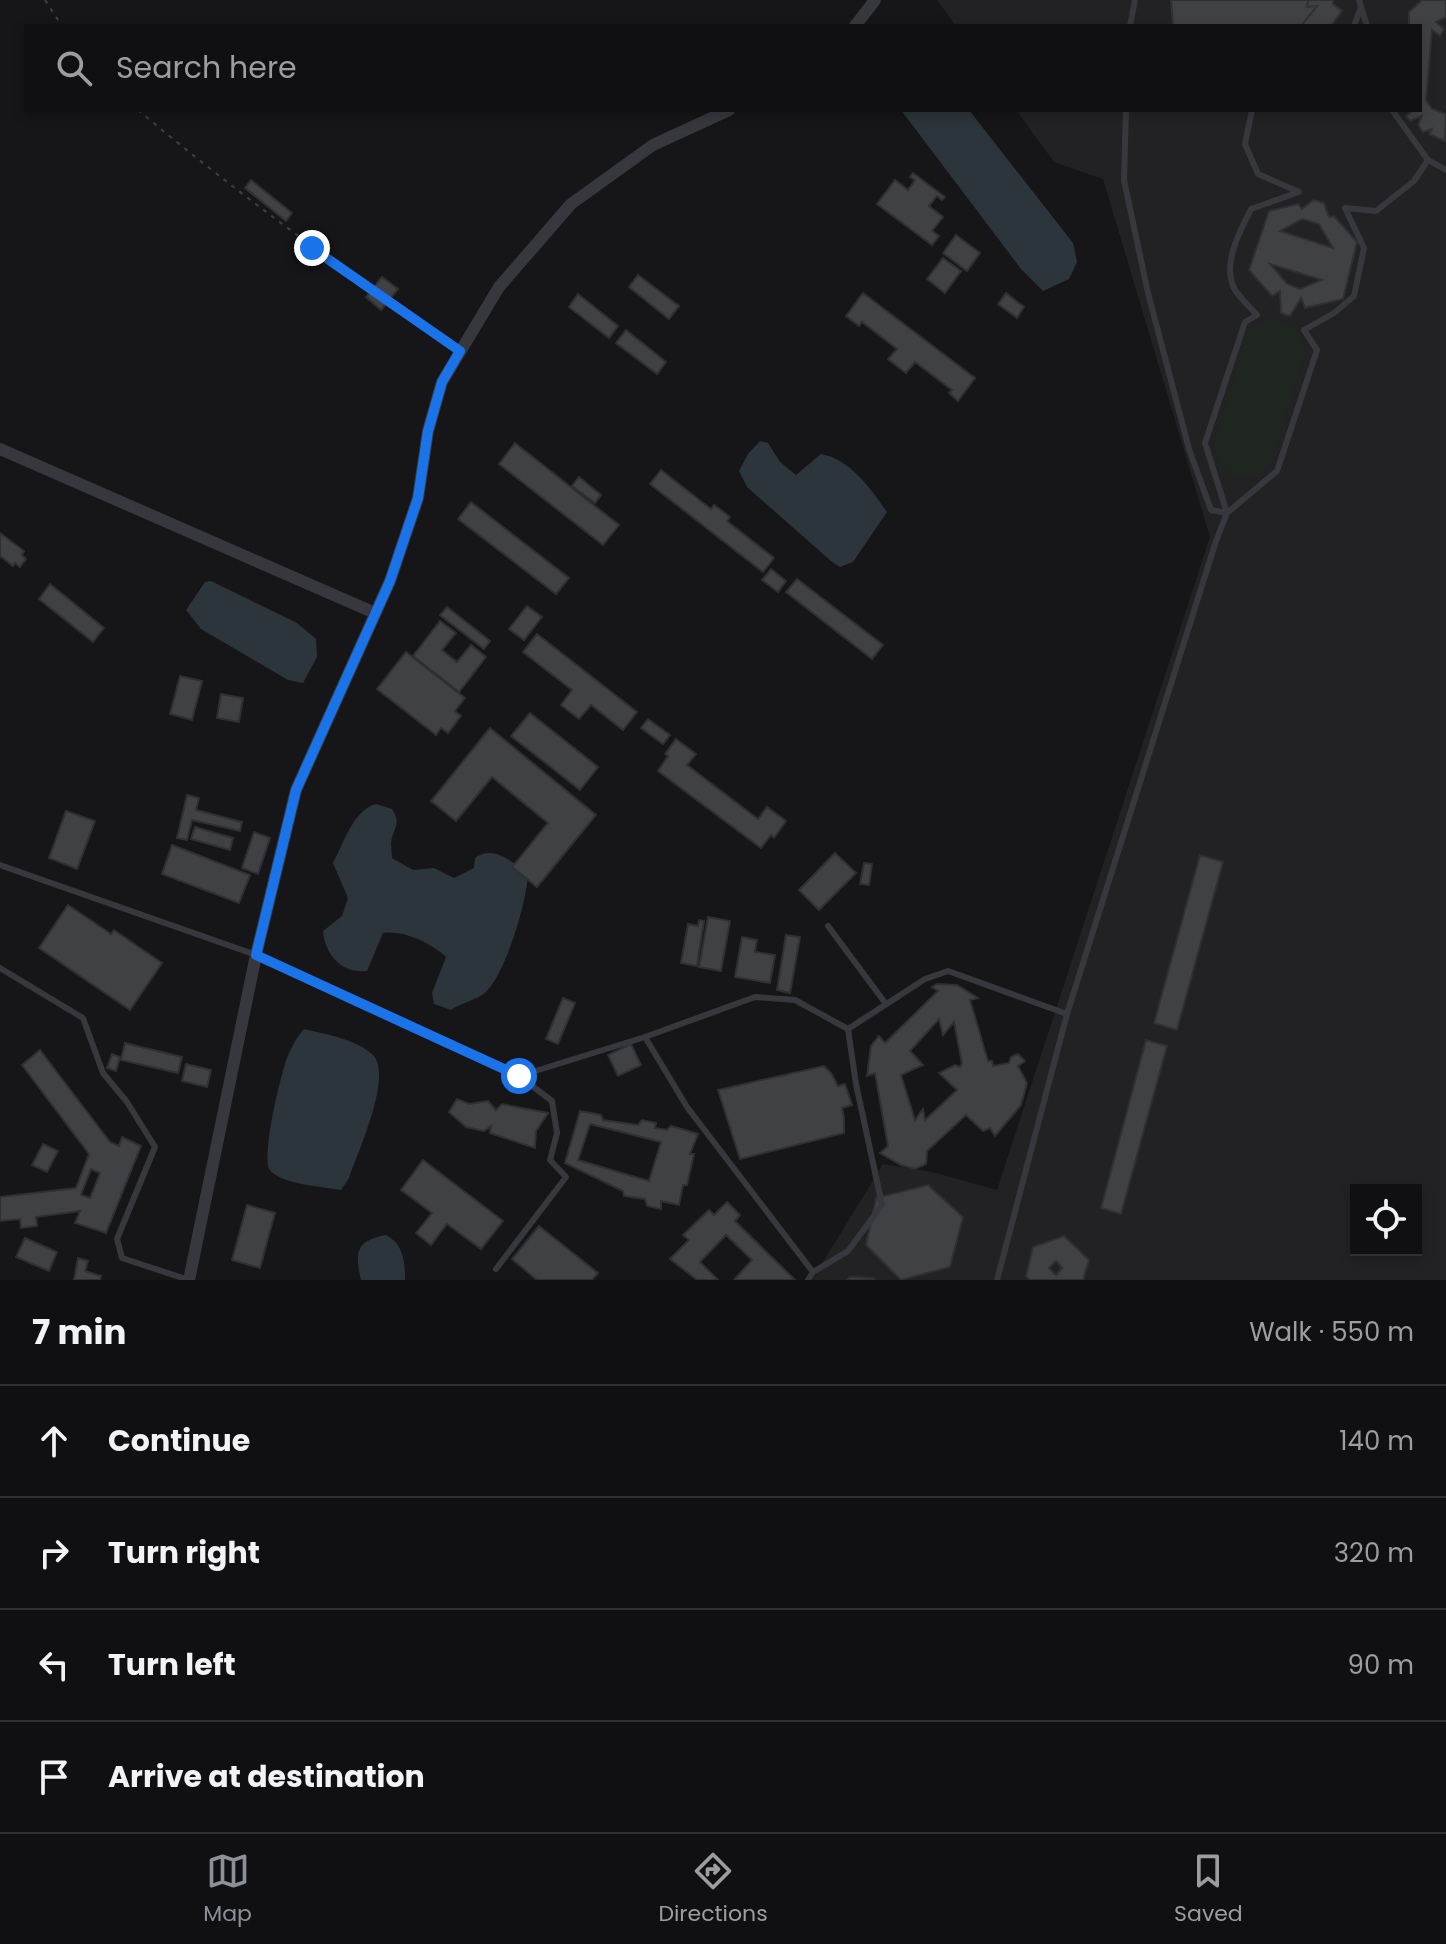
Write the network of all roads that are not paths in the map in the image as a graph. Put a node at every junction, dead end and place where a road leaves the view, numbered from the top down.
1 (875, 0) edge
2 (1135, 0) edge
3 (1360, 4) edge
4 (857, 24) edge
5 (1130, 24) edge
6 (1355, 24) edge
7 (1366, 24) edge
8 (725, 112) edge
9 (1126, 112) edge
10 (1252, 112) edge
11 (1393, 112) edge
12 (1428, 160) junction
13 (1446, 170) edge
14 (0, 449) edge
15 (1227, 513) junction
16 (375, 613) junction
17 (0, 865) edge
18 (828, 926) dead end
19 (256, 955) junction
20 (0, 968) edge
21 (886, 1004) junction
22 (1067, 1014) junction
23 (848, 1029) junction
24 (645, 1037) junction
25 (519, 1076) junction
26 (496, 1269) dead end
27 (813, 1272) junction
28 (189, 1280) edge
29 (808, 1280) edge
30 (997, 1280) edge

1 - 4 street
2 - 5 lane
3 - 6 lane
3 - 7 lane
8 - 16 street
9 - 15 lane
10 - 15 lane
11 - 12 lane
12 - 13 lane
12 - 15 lane
14 - 16 street
15 - 22 lane
16 - 19 street
17 - 19 lane
18 - 21 lane
19 - 25 lane
19 - 28 street
20 - 28 lane
21 - 22 lane
21 - 23 lane
22 - 30 lane
23 - 24 lane
23 - 27 lane
24 - 25 lane
24 - 27 lane
25 - 26 lane
27 - 29 lane

